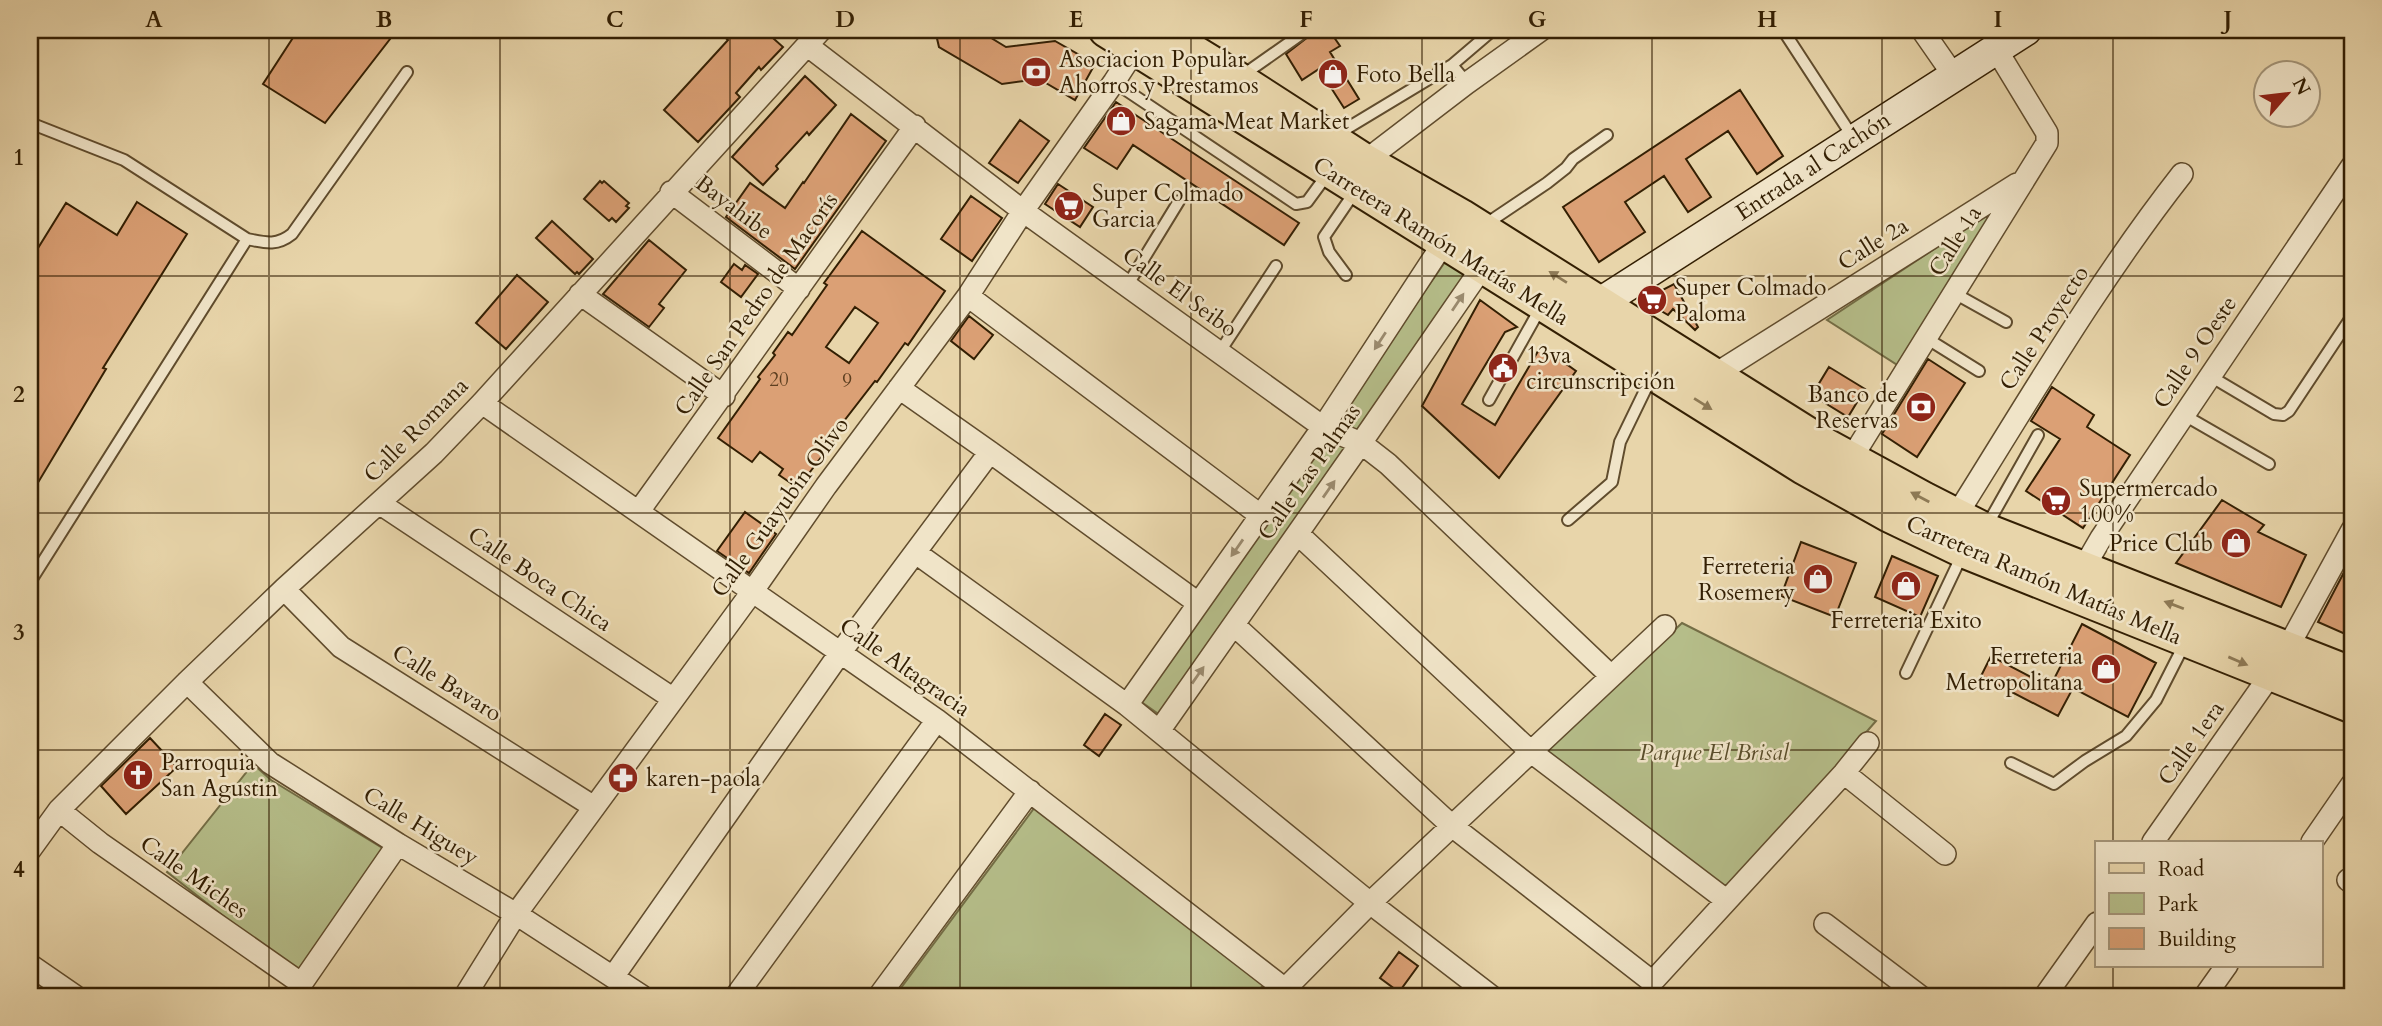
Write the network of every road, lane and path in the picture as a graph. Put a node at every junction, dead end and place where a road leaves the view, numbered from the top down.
1 (1105, 30) edge
2 (1307, 30) edge
3 (1493, 30) edge
4 (1541, 30) edge
5 (1783, 30) edge
6 (1922, 30) edge
7 (2026, 30) edge
8 (1147, 36) edge
9 (814, 38) edge
10 (1996, 49) junction
11 (1452, 65) junction
12 (407, 72) dead end
13 (1954, 76) junction
14 (1238, 79) junction
15 (1115, 82) junction
16 (1466, 83) junction
17 (30, 123) edge
18 (915, 127) junction
19 (1607, 135) dead end
20 (1330, 139) junction
21 (1854, 140) junction
22 (2352, 166) edge
23 (1351, 173) junction
24 (2182, 174) dead end
25 (2024, 180) junction
26 (671, 192) junction
27 (1179, 201) dead end
28 (1023, 211) junction
29 (247, 239) junction
30 (1474, 239) junction
31 (1276, 266) dead end
32 (1346, 275) dead end
33 (1127, 286) junction
34 (799, 289) junction
35 (1954, 292) junction
36 (580, 294) junction
37 (968, 296) junction
38 (1542, 304) junction
39 (1590, 315) junction
40 (2352, 316) edge
41 (2006, 323) dead end
42 (1926, 338) junction
43 (1219, 353) junction
44 (1979, 371) dead end
45 (1653, 373) junction
46 (1714, 375) junction
47 (2210, 376) junction
48 (899, 388) junction
49 (724, 396) junction
50 (1489, 400) dead end
51 (482, 403) junction
52 (2184, 415) junction
53 (1323, 428) junction
54 (2038, 435) dead end
55 (1361, 443) junction
56 (990, 452) junction
57 (1851, 459) junction
58 (2269, 464) dead end
59 (379, 503) junction
60 (639, 512) junction
61 (1260, 515) junction
62 (1568, 520) dead end
63 (2352, 530) edge
64 (1968, 532) junction
65 (1298, 534) junction
66 (916, 553) junction
67 (2083, 569) junction
68 (30, 582) edge
69 (284, 589) junction
70 (752, 592) junction
71 (1198, 603) junction
72 (1234, 625) junction
73 (1665, 626) dead end
74 (2187, 639) junction
75 (840, 653) junction
76 (2279, 661) junction
77 (1906, 673) dead end
78 (2352, 674) edge
79 (1610, 676) junction
80 (187, 682) junction
81 (672, 698) junction
82 (1127, 705) junction
83 (2352, 706) edge
84 (937, 720) junction
85 (1159, 731) junction
86 (1868, 743) dead end
87 (1530, 751) junction
88 (2011, 763) dead end
89 (1844, 773) junction
90 (2352, 784) edge
91 (1030, 791) junction
92 (594, 807) junction
93 (60, 810) junction
94 (1452, 826) junction
95 (2154, 841) edge
96 (2313, 841) edge
97 (398, 844) junction
98 (30, 850) edge
99 (1945, 854) dead end
100 (1726, 900) junction
101 (1370, 903) junction
102 (516, 914) junction
103 (1825, 924) dead end
104 (2095, 926) edge
105 (30, 965) edge
106 (2226, 967) edge
107 (612, 977) junction
108 (1894, 989) edge
109 (297, 990) edge
110 (1286, 994) edge
111 (75, 996) edge
112 (465, 996) edge
113 (642, 996) edge
114 (736, 996) edge
115 (879, 996) edge
116 (1491, 996) edge
117 (1920, 996) edge
118 (2045, 996) edge
119 (2205, 996) edge

1 - 8 main road, Carretera Ramón Matías Mella
2 - 14 lane
3 - 11 lane
4 - 16 street
5 - 21 lane
6 - 13 street
7 - 10 street, Entrada al Cachón
8 - 14 main road, Carretera Ramón Matías Mella
8 - 15 street, Calle Guayubin Olivo
8 - 23 main road, Carretera Ramón Matías Mella
9 - 18 street, Calle El Seibo
9 - 26 street, Calle Romana
10 - 13 street, Entrada al Cachón
10 - 25 street, Calle 1a
11 - 16 lane
11 - 20 lane
12 - 29 lane
13 - 21 street, Entrada al Cachón
14 - 20 main road, Carretera Ramón Matías Mella
15 - 23 lane
15 - 28 street, Calle Guayubin Olivo
16 - 23 street
17 - 29 lane
18 - 28 street, Calle El Seibo
18 - 34 street, Calle San Pedro de Macorís
19 - 30 lane
20 - 23 main road, Carretera Ramón Matías Mella
21 - 39 street, Entrada al Cachón
22 - 47 street, Calle 9 Oeste
23 - 30 main road, Carretera Ramón Matías Mella
23 - 32 lane
24 - 64 street, Calle Proyecto
25 - 35 street, Calle 1a
25 - 46 street, Calle 2a
26 - 34 street, Bayahibe
26 - 36 street, Calle Romana
27 - 33 lane
28 - 33 street, Calle El Seibo
28 - 37 street, Calle Guayubin Olivo
29 - 68 lane
30 - 38 main road, Carretera Ramón Matías Mella
39 -> 30 main road, Carretera Ramón Matías Mella
30 -> 53 street, Calle Las Palmas
55 -> 30 street, Calle Las Palmas
31 - 43 lane
33 - 43 street, Calle El Seibo
34 - 49 street, Calle San Pedro de Macorís
35 - 41 lane
35 - 42 street, Calle 1a
36 - 49 street
36 - 51 street, Calle Romana
37 - 48 street, Calle Guayubin Olivo
37 - 61 street
38 - 39 main road, Carretera Ramón Matías Mella
38 - 50 lane
39 - 45 main road, Carretera Ramón Matías Mella
39 - 46 main road, Carretera Ramón Matías Mella
40 - 47 lane
42 - 44 lane
42 - 57 street, Calle 1a
43 - 53 street, Calle El Seibo
45 - 62 lane
45 -> 64 main road, Carretera Ramón Matías Mella
46 - 57 main road, Carretera Ramón Matías Mella
47 - 52 street, Calle 9 Oeste
48 - 56 street
48 - 70 street, Calle Guayubin Olivo
49 - 60 street, Calle San Pedro de Macorís
51 - 59 street, Calle Romana
51 - 60 street, Calle Altagracia
52 - 58 lane
52 - 67 street, Calle 9 Oeste
53 - 55 street, Calle El Seibo
53 - 61 street, Calle Las Palmas
54 - 64 lane
65 -> 55 street, Calle Las Palmas
55 - 79 street, Calle El Seibo
56 - 66 street
56 - 71 street
64 -> 57 main road, Carretera Ramón Matías Mella
59 - 69 street, Calle Romana
59 - 81 street, Calle Boca Chica
60 - 70 street, Calle Altagracia
61 -> 71 street, Calle Las Palmas
63 - 76 street, Calle 1era
64 - 67 main road, Carretera Ramón Matías Mella
64 - 74 main road, Carretera Ramón Matías Mella
64 - 77 lane
65 - 72 street, Calle Las Palmas
65 - 87 street
66 - 75 street
66 - 82 street
76 -> 67 main road, Carretera Ramón Matías Mella
69 - 80 street, Calle Romana
69 - 92 street, Calle Bavaro
70 - 75 street, Calle Altagracia
70 - 81 street, Calle Guayubin Olivo
71 - 82 street, Calle Las Palmas
85 -> 72 street, Calle Las Palmas
72 - 94 street
73 - 79 street
74 -> 76 main road, Carretera Ramón Matías Mella
74 - 88 lane
75 - 84 street, Calle Altagracia
75 - 107 street
76 - 78 main road, Carretera Ramón Matías Mella
76 - 83 main road, Carretera Ramón Matías Mella
76 - 95 street, Calle 1era
79 - 87 street
80 - 93 street, Calle Romana
80 - 97 street, Calle Higuey
81 - 92 street, Calle Guayubin Olivo
82 - 85 street
84 - 91 street, Calle Altagracia
84 - 114 street
85 - 101 street
86 - 89 street
87 - 94 street
87 - 100 street
89 - 99 street
89 - 100 street
90 - 96 street
91 - 110 street, Calle Altagracia
91 - 115 street
92 - 102 street, Calle Guayubin Olivo
93 - 98 street, Calle Romana
93 - 109 street, Calle Miches
94 - 100 street
94 - 101 street
97 - 102 street, Calle Higuey
97 - 109 street
101 - 110 street
101 - 116 street
102 - 107 street, Calle Higuey
102 - 112 street, Calle Guayubin Olivo
103 - 108 street
104 - 118 street
105 - 111 street
106 - 119 street
107 - 113 street, Calle Higuey
108 - 117 street

